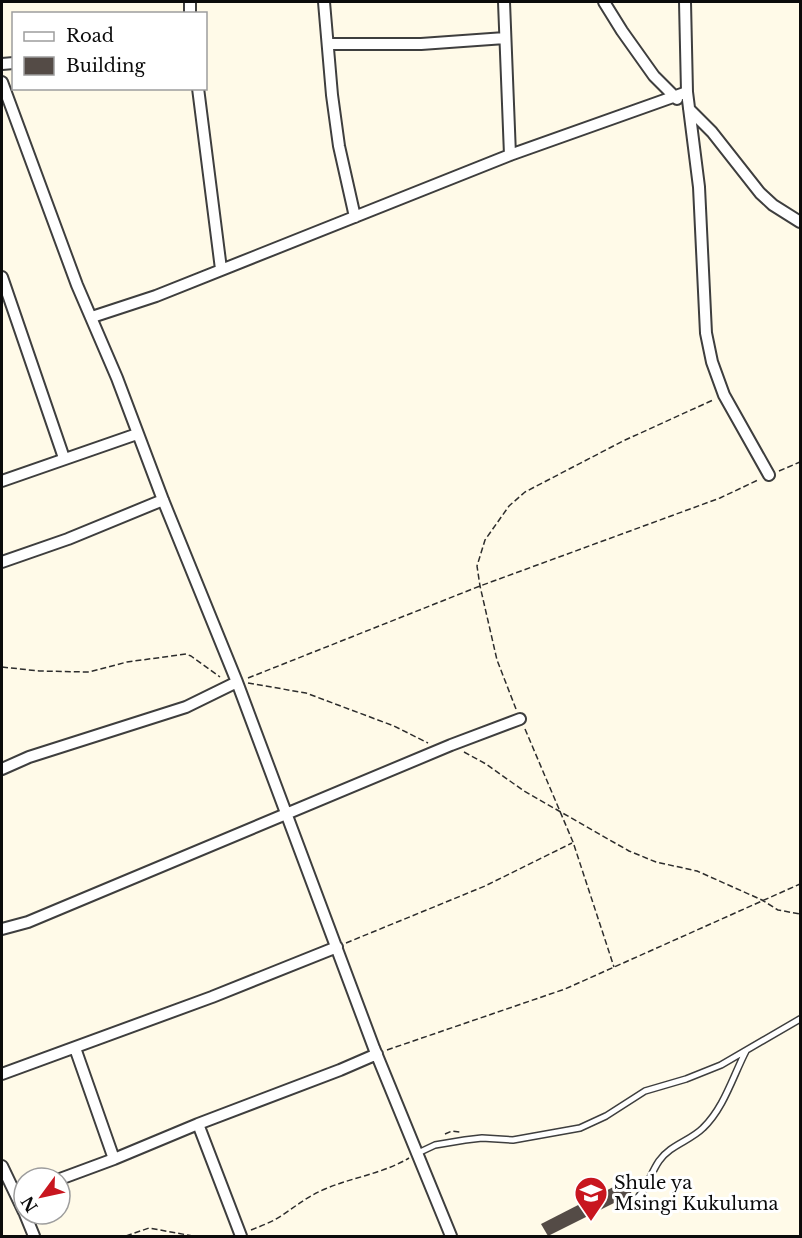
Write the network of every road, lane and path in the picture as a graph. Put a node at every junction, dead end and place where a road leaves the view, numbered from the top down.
1 (324, 2) edge
2 (504, 2) edge
3 (604, 2) edge
4 (686, 2) edge
5 (505, 38) junction
6 (328, 44) junction
7 (2, 82) edge
8 (198, 90) edge
9 (687, 92) junction
10 (675, 96) junction
11 (690, 111) junction
12 (510, 155) junction
13 (355, 217) junction
14 (801, 222) edge
15 (221, 269) junction
16 (2, 277) edge
17 (92, 317) junction
18 (724, 395) junction
19 (137, 434) junction
20 (64, 458) junction
21 (801, 462) edge
22 (769, 475) junction
23 (2, 481) edge
24 (163, 500) junction
25 (2, 562) edge
26 (480, 586) junction
27 (2, 667) edge
28 (237, 682) junction
29 (520, 719) junction
30 (445, 748) junction
31 (2, 769) edge
32 (287, 813) junction
33 (562, 813) junction
34 (573, 842) junction
35 (801, 884) edge
36 (762, 900) junction
37 (801, 914) edge
38 (2, 930) edge
39 (337, 947) junction
40 (614, 967) junction
41 (801, 1019) edge
42 (75, 1048) junction
43 (747, 1050) junction
44 (377, 1054) junction
45 (2, 1074) edge
46 (198, 1124) junction
47 (418, 1153) junction
48 (114, 1159) junction
49 (2, 1166) edge
50 (72, 1175) edge
51 (12, 1182) edge
52 (635, 1200) dead end
53 (241, 1235) edge
54 (126, 1236) edge
55 (451, 1236) edge

1 - 6 street
2 - 5 street
3 - 10 street
4 - 9 street
5 - 6 street
5 - 12 street
6 - 13 street
7 - 17 street
8 - 15 street
9 - 10 street
9 - 11 street
10 - 11 street
10 - 12 street
11 - 14 street
11 - 18 street
12 - 13 street
13 - 15 street
15 - 17 street
16 - 20 street
17 - 19 street
18 - 22 street
18 - 26 path
19 - 20 street
19 - 24 street
20 - 23 street
21 - 22 path
22 - 26 path
24 - 25 street
24 - 28 street
26 - 28 path
26 - 29 path
27 - 28 path
28 - 30 path
28 - 31 street
28 - 32 street
29 - 30 street
29 - 33 path
30 - 32 street
30 - 33 path
32 - 38 street
32 - 39 street
33 - 34 path
33 - 36 path
34 - 39 path
34 - 40 path
35 - 36 path
36 - 37 path
36 - 40 path
39 - 42 street
39 - 44 street
40 - 44 path
41 - 43 lane
42 - 45 street
42 - 48 street
43 - 47 lane
43 - 52 lane
44 - 46 street
44 - 47 street
46 - 48 street
46 - 53 street
47 - 53 path
47 - 55 street
48 - 50 street
49 - 51 street
53 - 54 path

